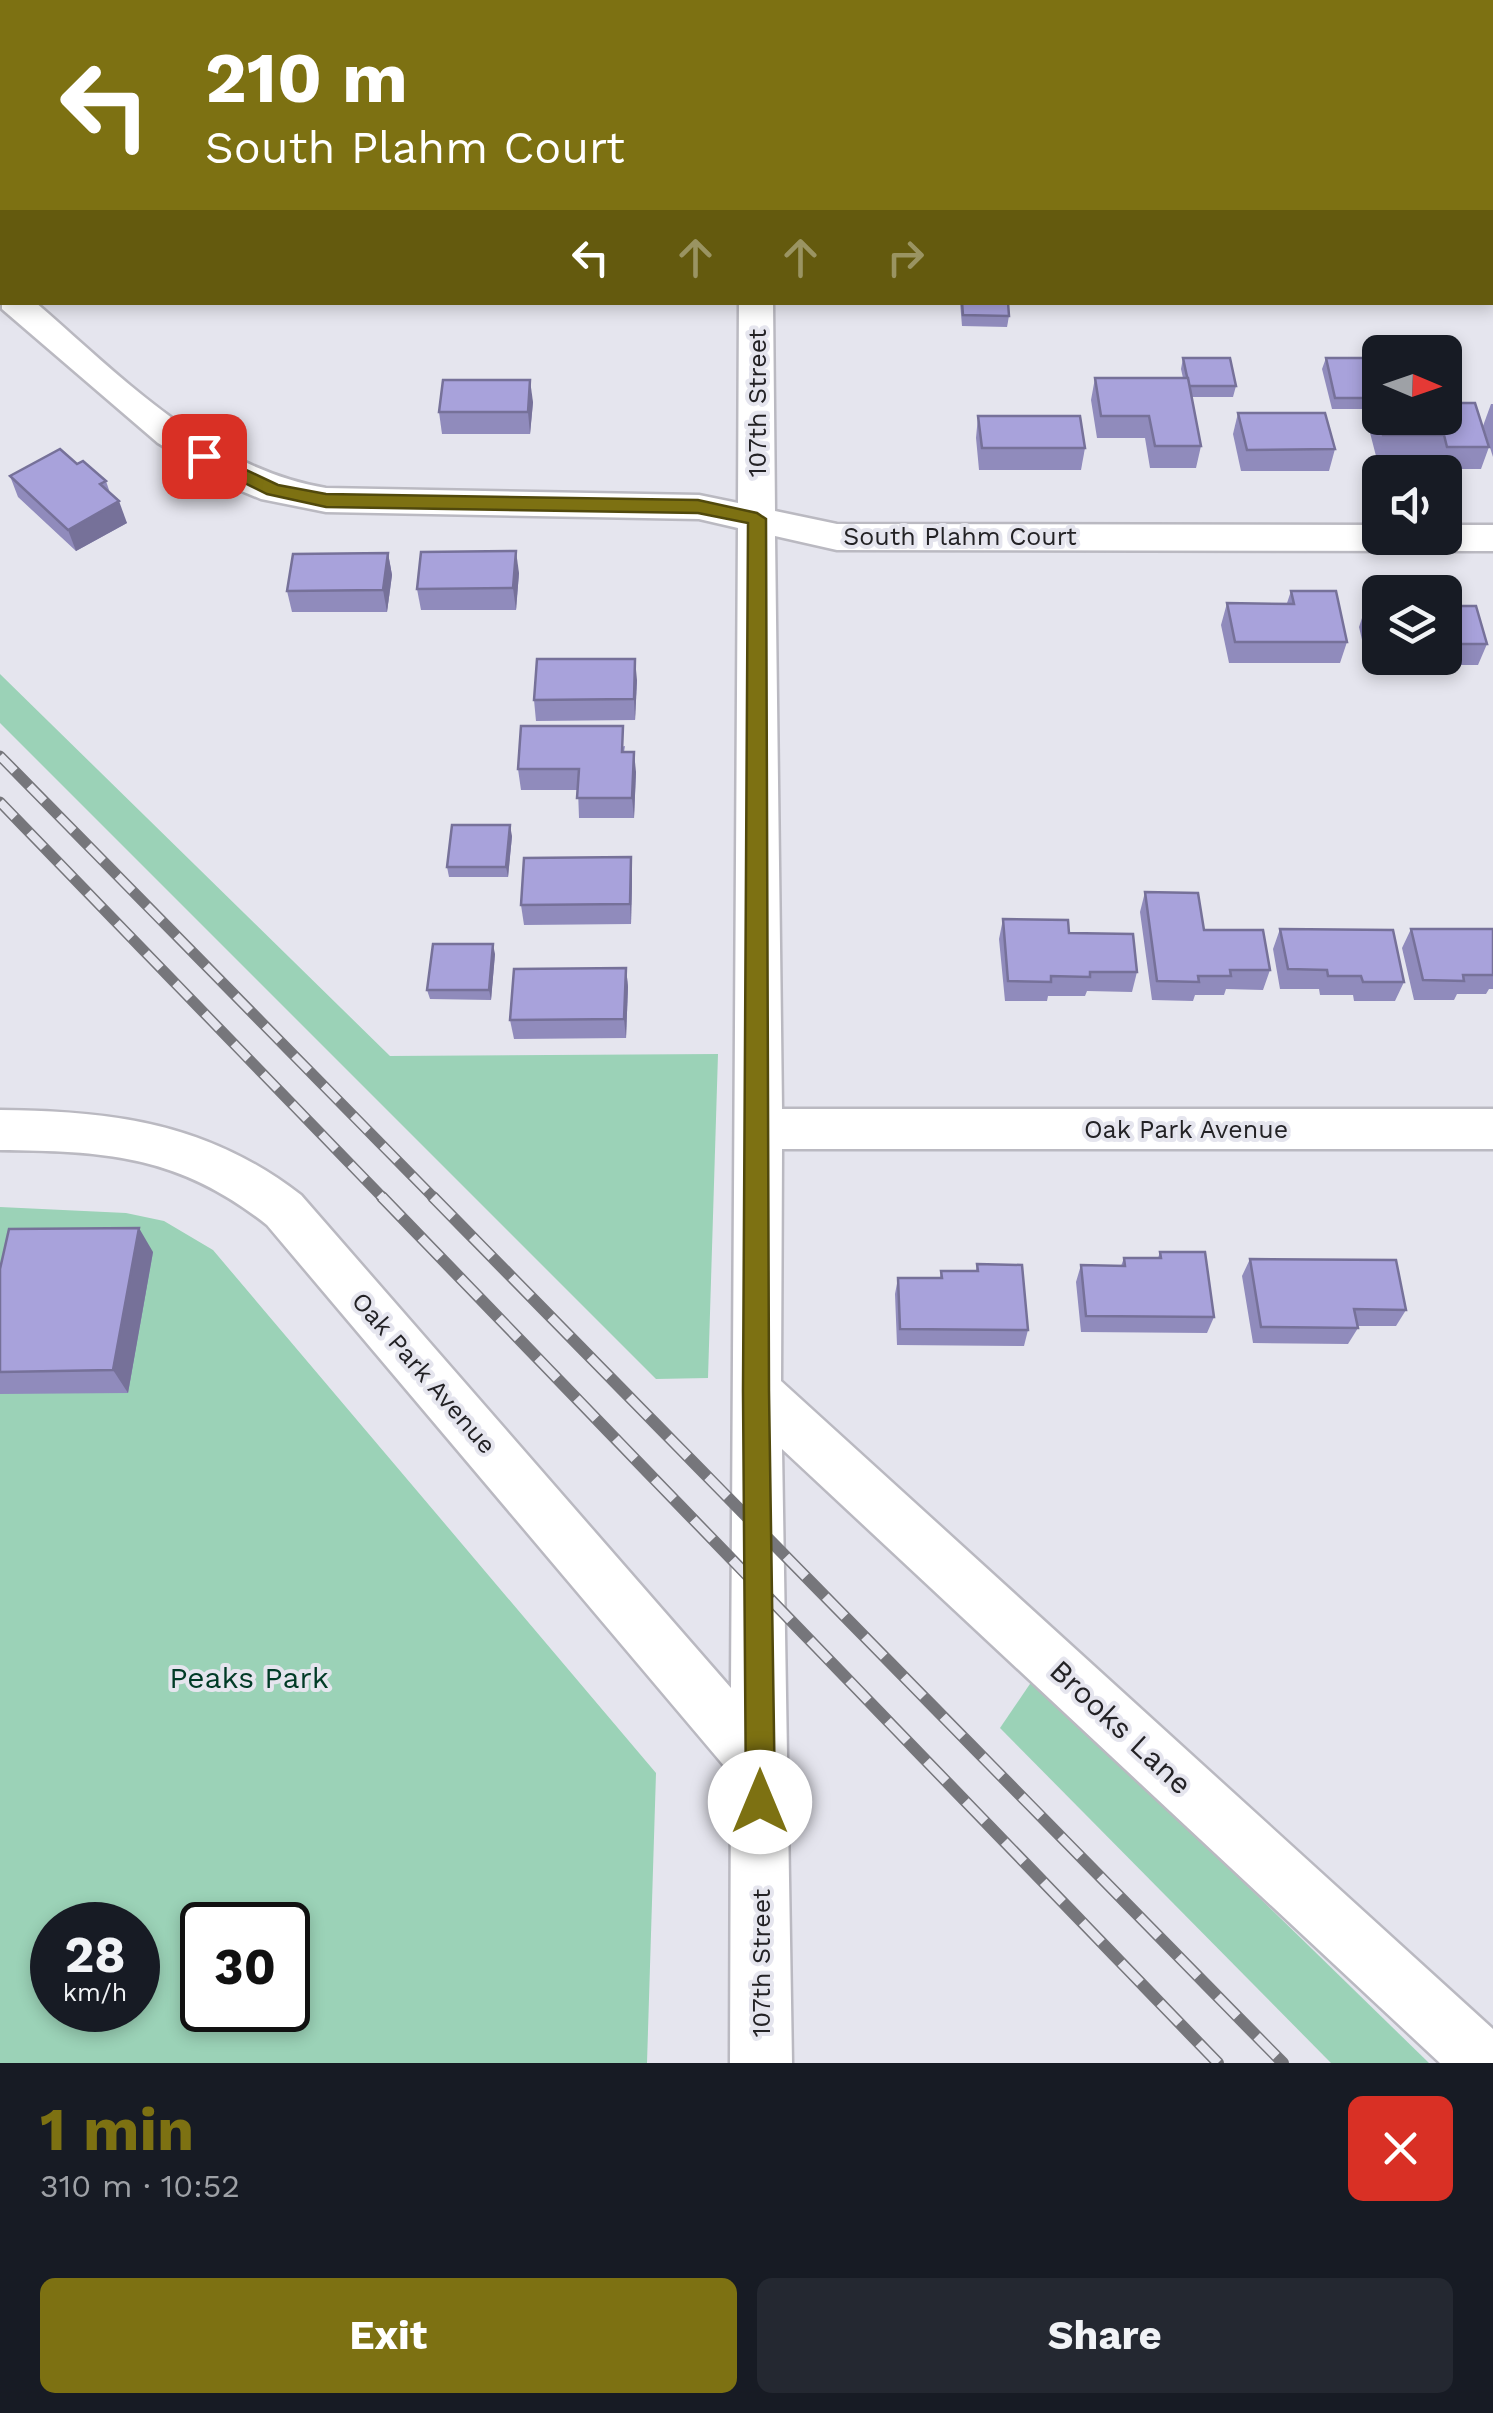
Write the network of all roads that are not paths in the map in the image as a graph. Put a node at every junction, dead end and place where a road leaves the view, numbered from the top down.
1 (18, 305) edge
2 (756, 305) edge
3 (757, 519) junction
4 (1493, 538) edge
5 (759, 1129) junction
6 (1493, 1129) edge
7 (0, 1130) edge
8 (756, 1391) junction
9 (760, 1764) junction
10 (762, 2063) edge
11 (1486, 2063) edge

1 - 3 street, South Plahm Court
2 - 3 street, 107th Street
3 - 4 street, South Plahm Court
3 - 5 street, 107th Street
5 - 6 street, Oak Park Avenue
5 - 8 street, 107th Street
7 - 9 street, Oak Park Avenue
8 - 9 street, 107th Street
8 - 11 street, Brooks Lane
9 - 10 street, 107th Street

